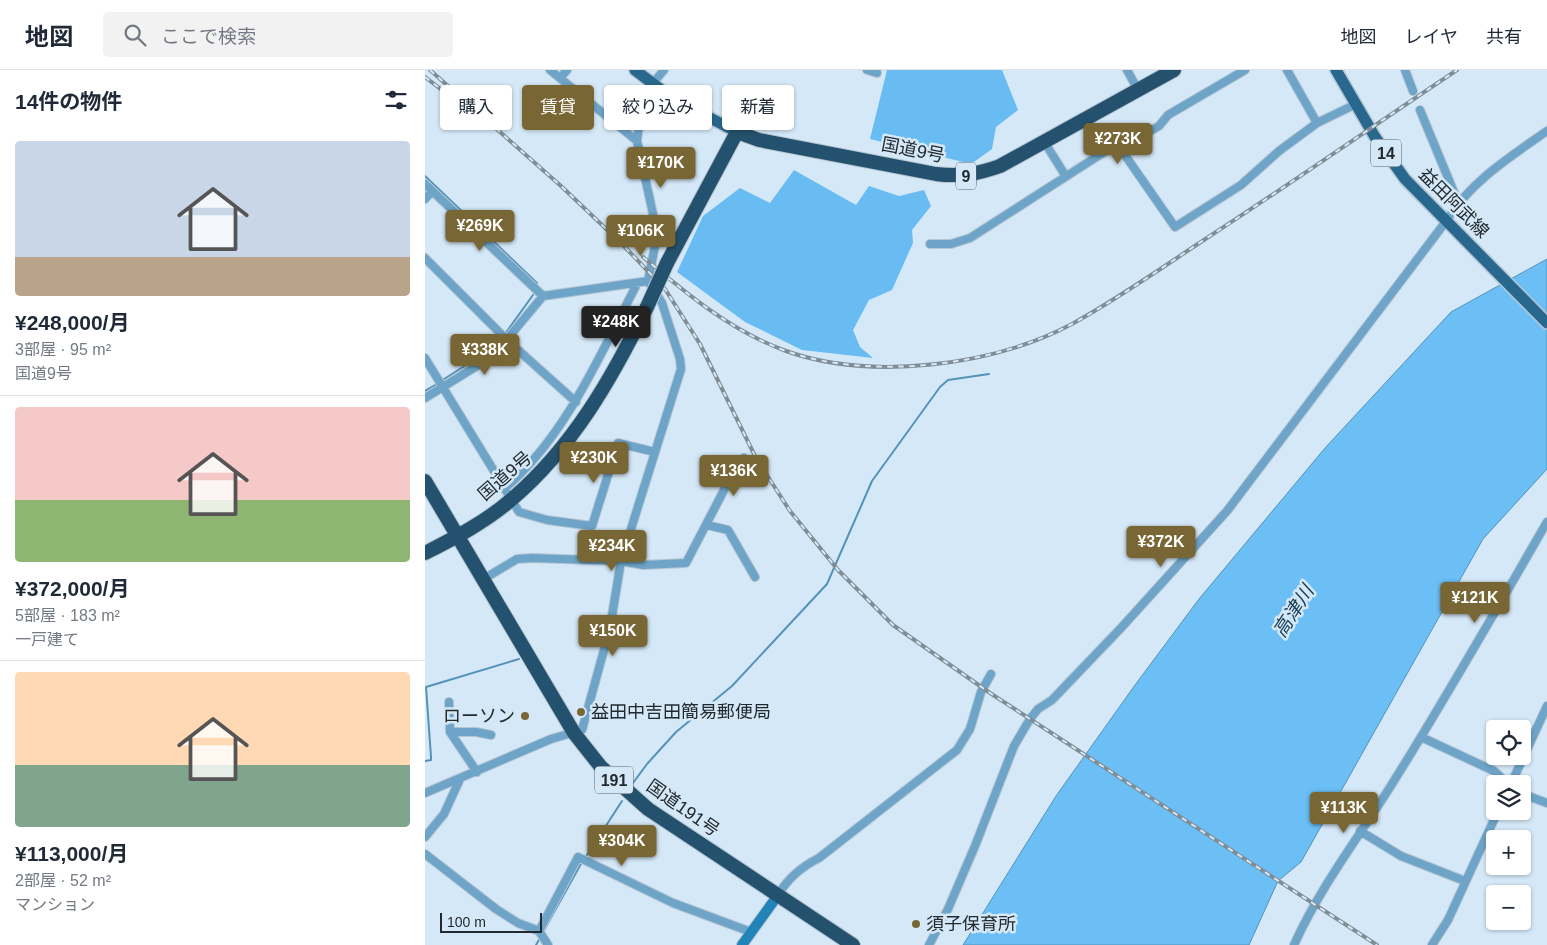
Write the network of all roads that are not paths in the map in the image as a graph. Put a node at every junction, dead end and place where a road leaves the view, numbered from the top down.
1 (551, 70) edge
2 (567, 70) edge
3 (635, 70) edge
4 (665, 70) edge
5 (867, 70) edge
6 (1127, 70) edge
7 (1174, 70) edge
8 (1245, 70) edge
9 (1287, 70) edge
10 (1336, 70) edge
11 (1405, 70) edge
12 (877, 73) dead end
13 (560, 78) junction
14 (652, 84) junction
15 (1138, 90) junction
16 (1413, 91) dead end
17 (1356, 104) junction
18 (1420, 110) dead end
19 (1317, 123) junction
20 (1547, 131) edge
21 (737, 132) junction
22 (637, 141) junction
23 (1045, 142) junction
24 (1120, 148) junction
25 (1065, 175) junction
26 (425, 184) edge
27 (432, 191) junction
28 (425, 199) edge
29 (1458, 202) junction
30 (1449, 221) junction
31 (679, 240) junction
32 (656, 241) junction
33 (930, 244) dead end
34 (425, 258) edge
35 (648, 281) junction
36 (637, 284) junction
37 (543, 296) junction
38 (1547, 323) edge
39 (508, 341) junction
40 (425, 358) edge
41 (443, 387) junction
42 (425, 398) edge
43 (576, 402) junction
44 (655, 452) junction
45 (744, 458) dead end
46 (425, 481) edge
47 (507, 495) junction
48 (1547, 522) edge
49 (707, 525) junction
50 (457, 537) junction
51 (425, 553) edge
52 (621, 561) junction
53 (755, 577) dead end
54 (483, 580) junction
55 (991, 674) dead end
56 (449, 702) dead end
57 (1547, 706) edge
58 (450, 732) junction
59 (574, 733) junction
60 (491, 735) dead end
61 (1421, 737) junction
62 (477, 772) junction
63 (1499, 775) edge
64 (1514, 775) edge
65 (460, 779) junction
66 (425, 793) edge
67 (1531, 797) edge
68 (1547, 803) edge
69 (1494, 820) edge
70 (1360, 831) junction
71 (425, 837) edge
72 (425, 854) edge
73 (1465, 881) junction
74 (778, 895) junction
75 (539, 931) junction
76 (751, 932) junction
77 (548, 945) edge
78 (742, 945) edge
79 (853, 945) edge
80 (929, 945) edge
81 (1294, 945) edge
82 (1432, 945) edge

1 - 13 street
2 - 13 street
3 - 14 main road
4 - 14 street
5 - 12 street
6 - 15 street
7 - 15 highway, 国道9号 / 9
8 - 24 street
9 - 19 street
10 - 17 main road, 益田阿武線 / 14
11 - 16 street
13 - 22 street
14 - 21 main road
14 - 22 street
15 - 23 highway, 国道9号 / 9
17 - 19 street
17 - 30 main road, 益田阿武線 / 14
18 - 29 street
19 - 24 street
20 - 29 street
21 - 23 highway, 国道9号 / 9
21 - 31 highway, 国道9号
22 - 32 street
23 - 25 street
24 - 25 street
25 - 33 street
26 - 27 street
27 - 28 street
27 - 37 street
29 - 30 street
30 - 38 main road, 益田阿武線 / 14
30 - 80 street
31 - 32 street
31 - 47 highway, 国道9号, bridge
32 - 35 street
34 - 39 street
35 - 36 street
35 - 44 street
36 - 37 street
36 - 43 street
37 - 39 street
39 - 41 street
39 - 43 street
40 - 41 street
41 - 42 street
41 - 47 street
43 - 47 street
44 - 47 street
44 - 52 street
45 - 49 street
46 - 50 highway, 国道191号 / 191
47 - 50 highway, 国道9号
48 - 61 street
49 - 52 street
49 - 53 street
50 - 51 highway, 国道9号
50 - 54 highway, 国道191号 / 191
52 - 54 street
52 - 59 street
54 - 59 highway, 国道191号 / 191
55 - 74 street
56 - 58 street
57 - 64 street
58 - 60 street
58 - 62 street
59 - 62 street
59 - 74 highway, 国道191号 / 191
61 - 63 street
61 - 70 street
62 - 65 street
65 - 66 street
65 - 71 street
67 - 68 street
69 - 73 street
70 - 73 street
70 - 81 street
72 - 75 street
73 - 82 street
74 - 76 main road
74 - 79 highway, 国道191号 / 191
75 - 76 street
75 - 77 street
76 - 78 main road

